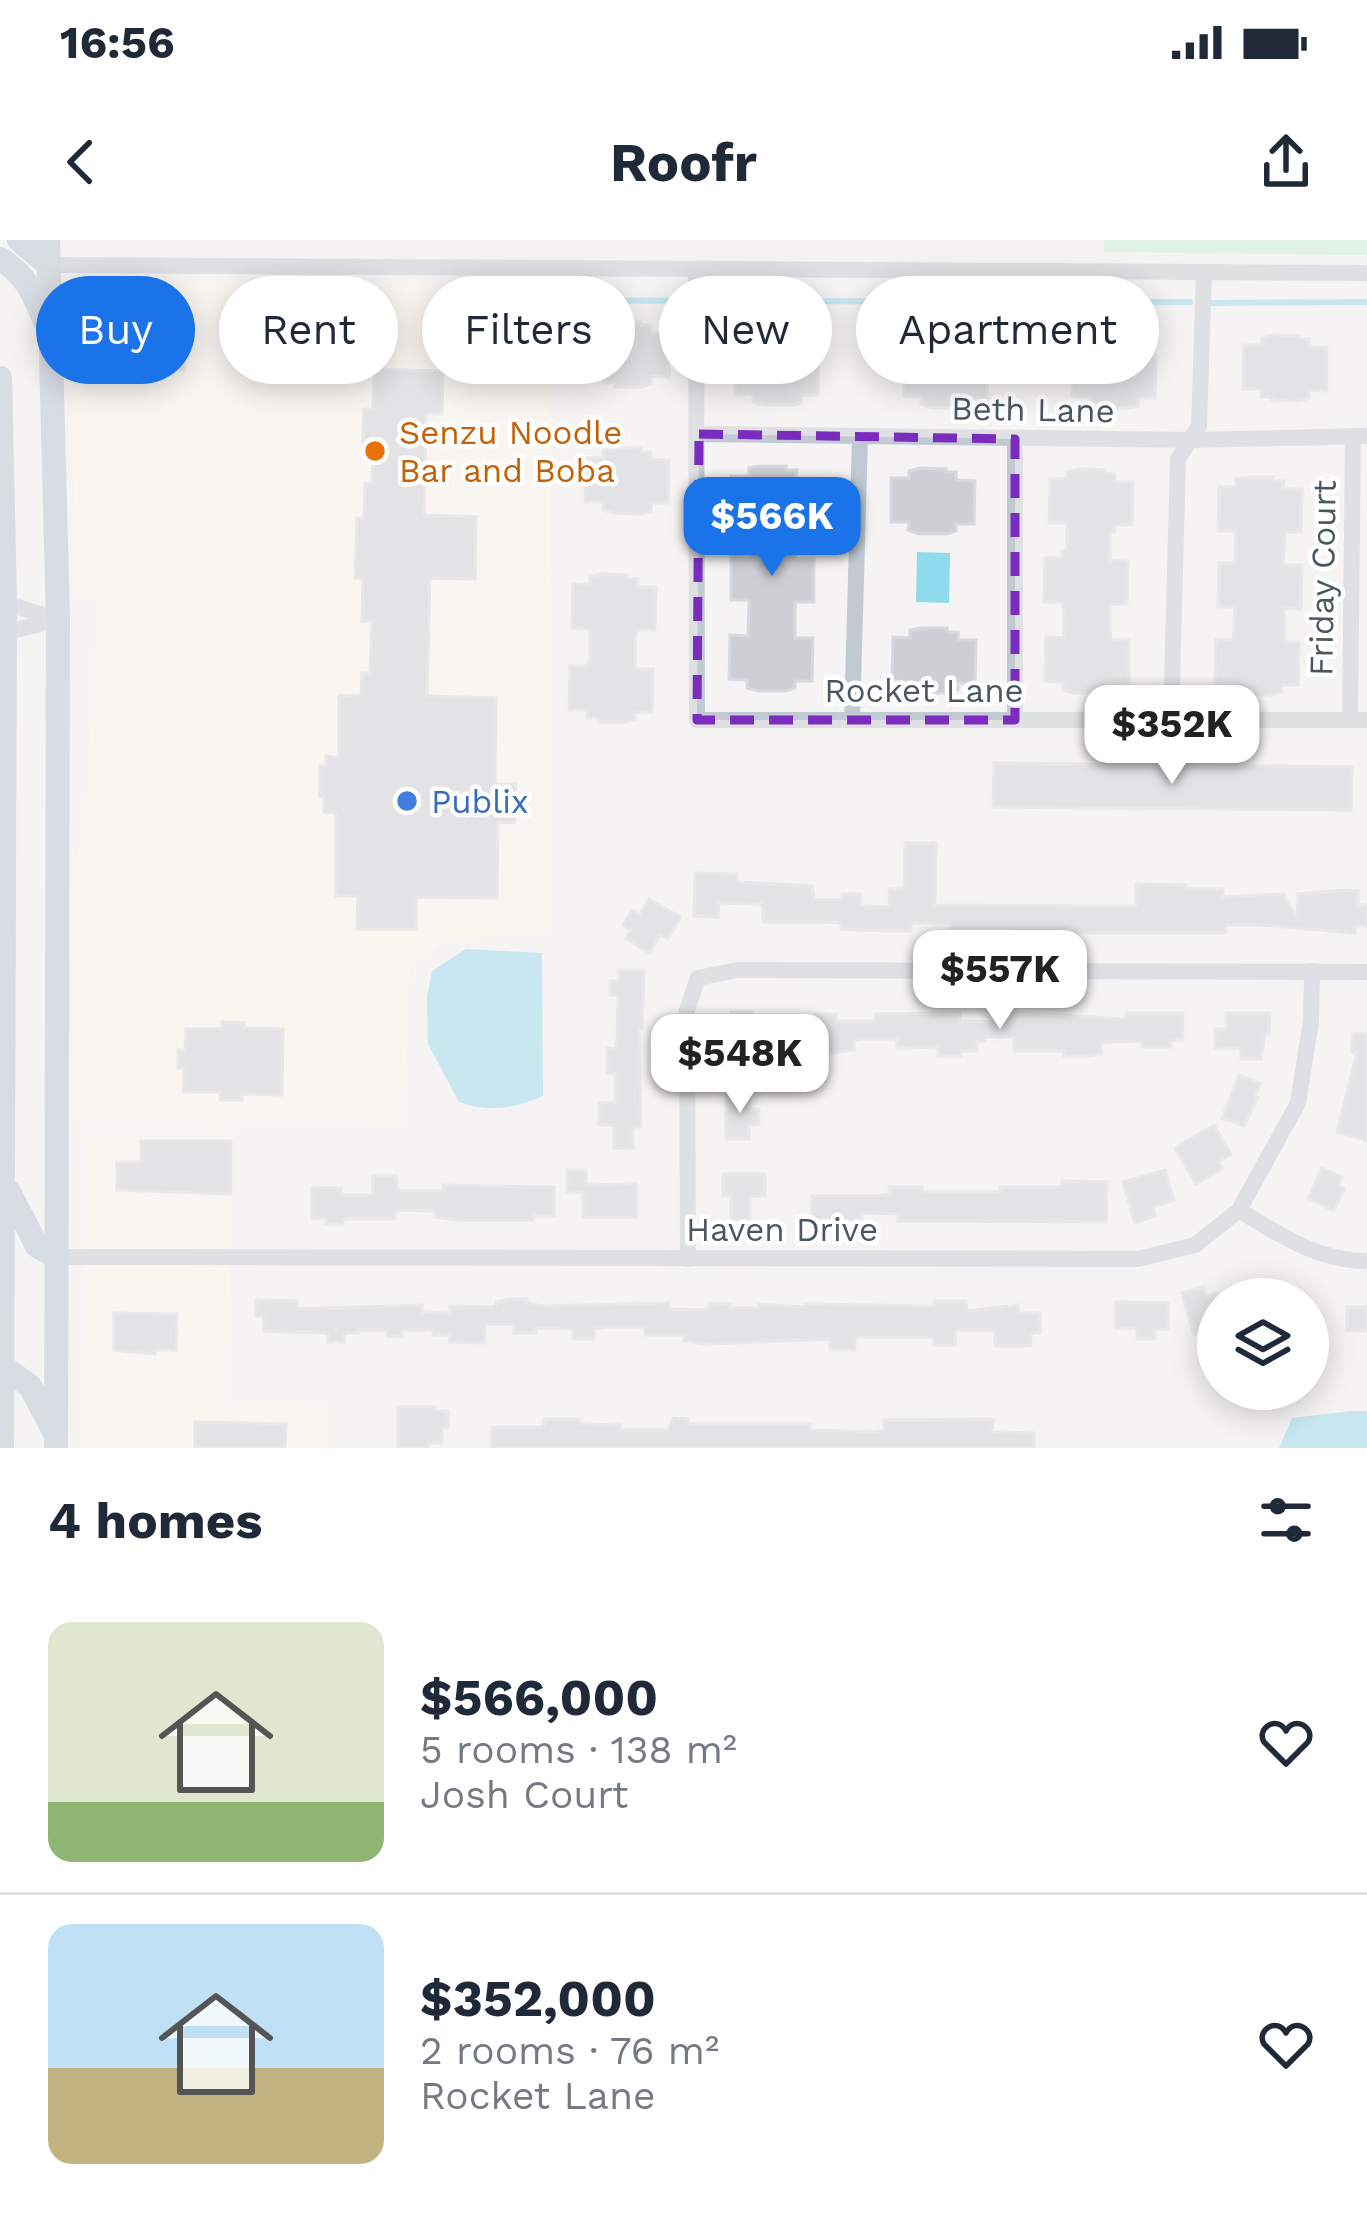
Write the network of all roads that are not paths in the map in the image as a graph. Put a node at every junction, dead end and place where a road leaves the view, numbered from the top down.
1 (19, 240) edge
2 (49, 252) edge
3 (0, 260) edge
4 (696, 268) junction
5 (1204, 272) junction
6 (1367, 273) edge
7 (36, 300) edge
8 (0, 378) edge
9 (52, 384) edge
10 (699, 434) junction
11 (1360, 436) edge
12 (860, 437) junction
13 (1016, 439) junction
14 (1190, 440) junction
15 (3, 601) edge
16 (58, 620) junction
17 (3, 634) edge
18 (852, 720) junction
19 (1016, 720) junction
20 (1171, 720) junction
21 (1359, 720) edge
22 (1312, 971) junction
23 (1367, 972) edge
24 (4, 1178) junction
25 (1239, 1210) junction
26 (57, 1257) junction
27 (688, 1258) junction
28 (1367, 1261) edge
29 (1, 1375) edge
30 (56, 1442) edge
31 (2, 1448) edge

1 - 2 main road
2 - 4 street
3 - 7 main road
4 - 5 street
4 - 10 street
5 - 6 street
5 - 14 street
8 - 15 main road
9 - 16 main road
10 - 12 street, Beth Lane
10 - 18 street, Rocket Lane
11 - 14 street, Beth Lane
11 - 21 street, Friday Court
12 - 13 street, Beth Lane
12 - 18 street
13 - 14 street, Beth Lane
13 - 19 street
14 - 20 street
15 - 16 street
15 - 17 main road
16 - 17 street
16 - 26 main road
17 - 24 main road
18 - 19 street, Rocket Lane
19 - 20 street, Rocket Lane
20 - 21 street, Rocket Lane
22 - 23 street
22 - 25 street, Haven Drive
22 - 27 street
24 - 26 main road
24 - 29 main road
25 - 27 street, Haven Drive
25 - 28 street
26 - 27 street, Haven Drive
26 - 30 main road
29 - 30 main road
29 - 31 main road

